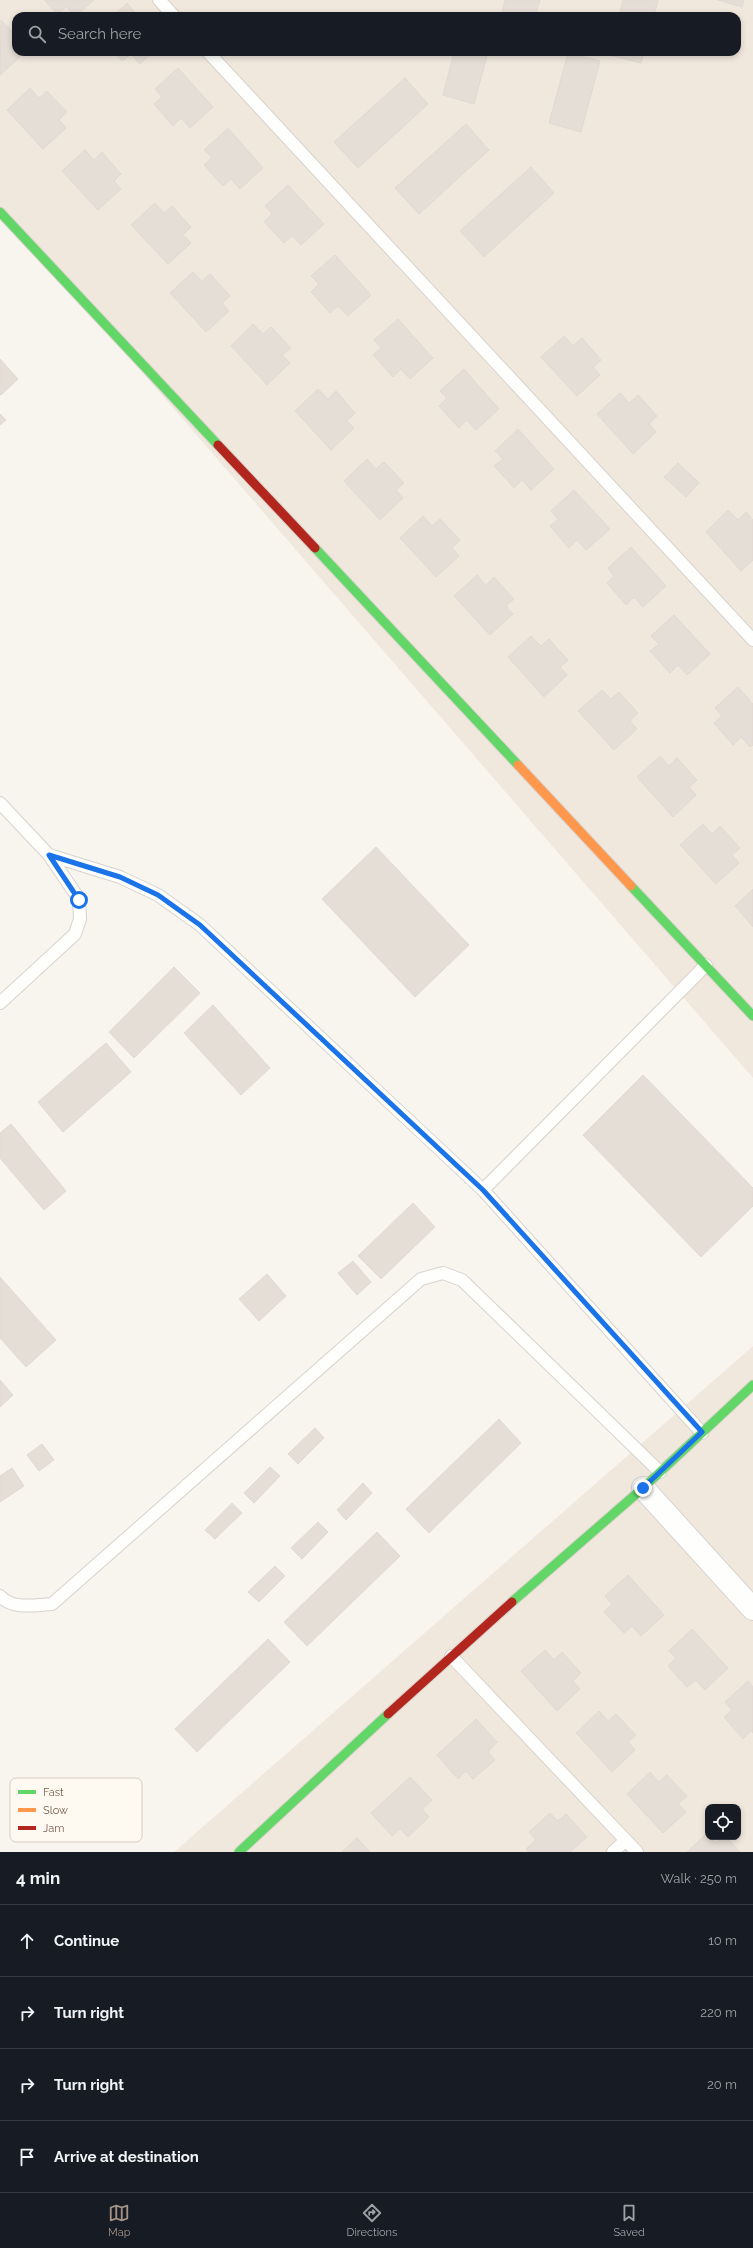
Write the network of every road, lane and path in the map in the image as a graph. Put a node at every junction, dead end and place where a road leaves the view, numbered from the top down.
1 (159, 0) edge
2 (170, 12) edge
3 (212, 56) edge
4 (0, 212) edge
5 (753, 640) edge
6 (0, 803) edge
7 (49, 855) junction
8 (706, 965) junction
9 (0, 1003) edge
10 (753, 1016) edge
11 (483, 1190) junction
12 (753, 1385) edge
13 (702, 1432) junction
14 (660, 1472) junction
15 (643, 1488) junction
16 (0, 1596) edge
17 (753, 1609) edge
18 (451, 1656) junction
19 (626, 1840) junction
20 (239, 1852) edge
21 (613, 1852) edge
22 (637, 1852) edge

1 - 2 lane
3 - 5 lane
4 - 8 street
6 - 7 lane
7 - 9 lane
7 - 11 lane
8 - 10 street
8 - 11 lane
11 - 13 lane
12 - 13 street
13 - 14 street
14 - 15 street
14 - 16 lane
15 - 17 street
15 - 18 street
18 - 19 lane
18 - 20 street
19 - 21 lane
19 - 22 lane

